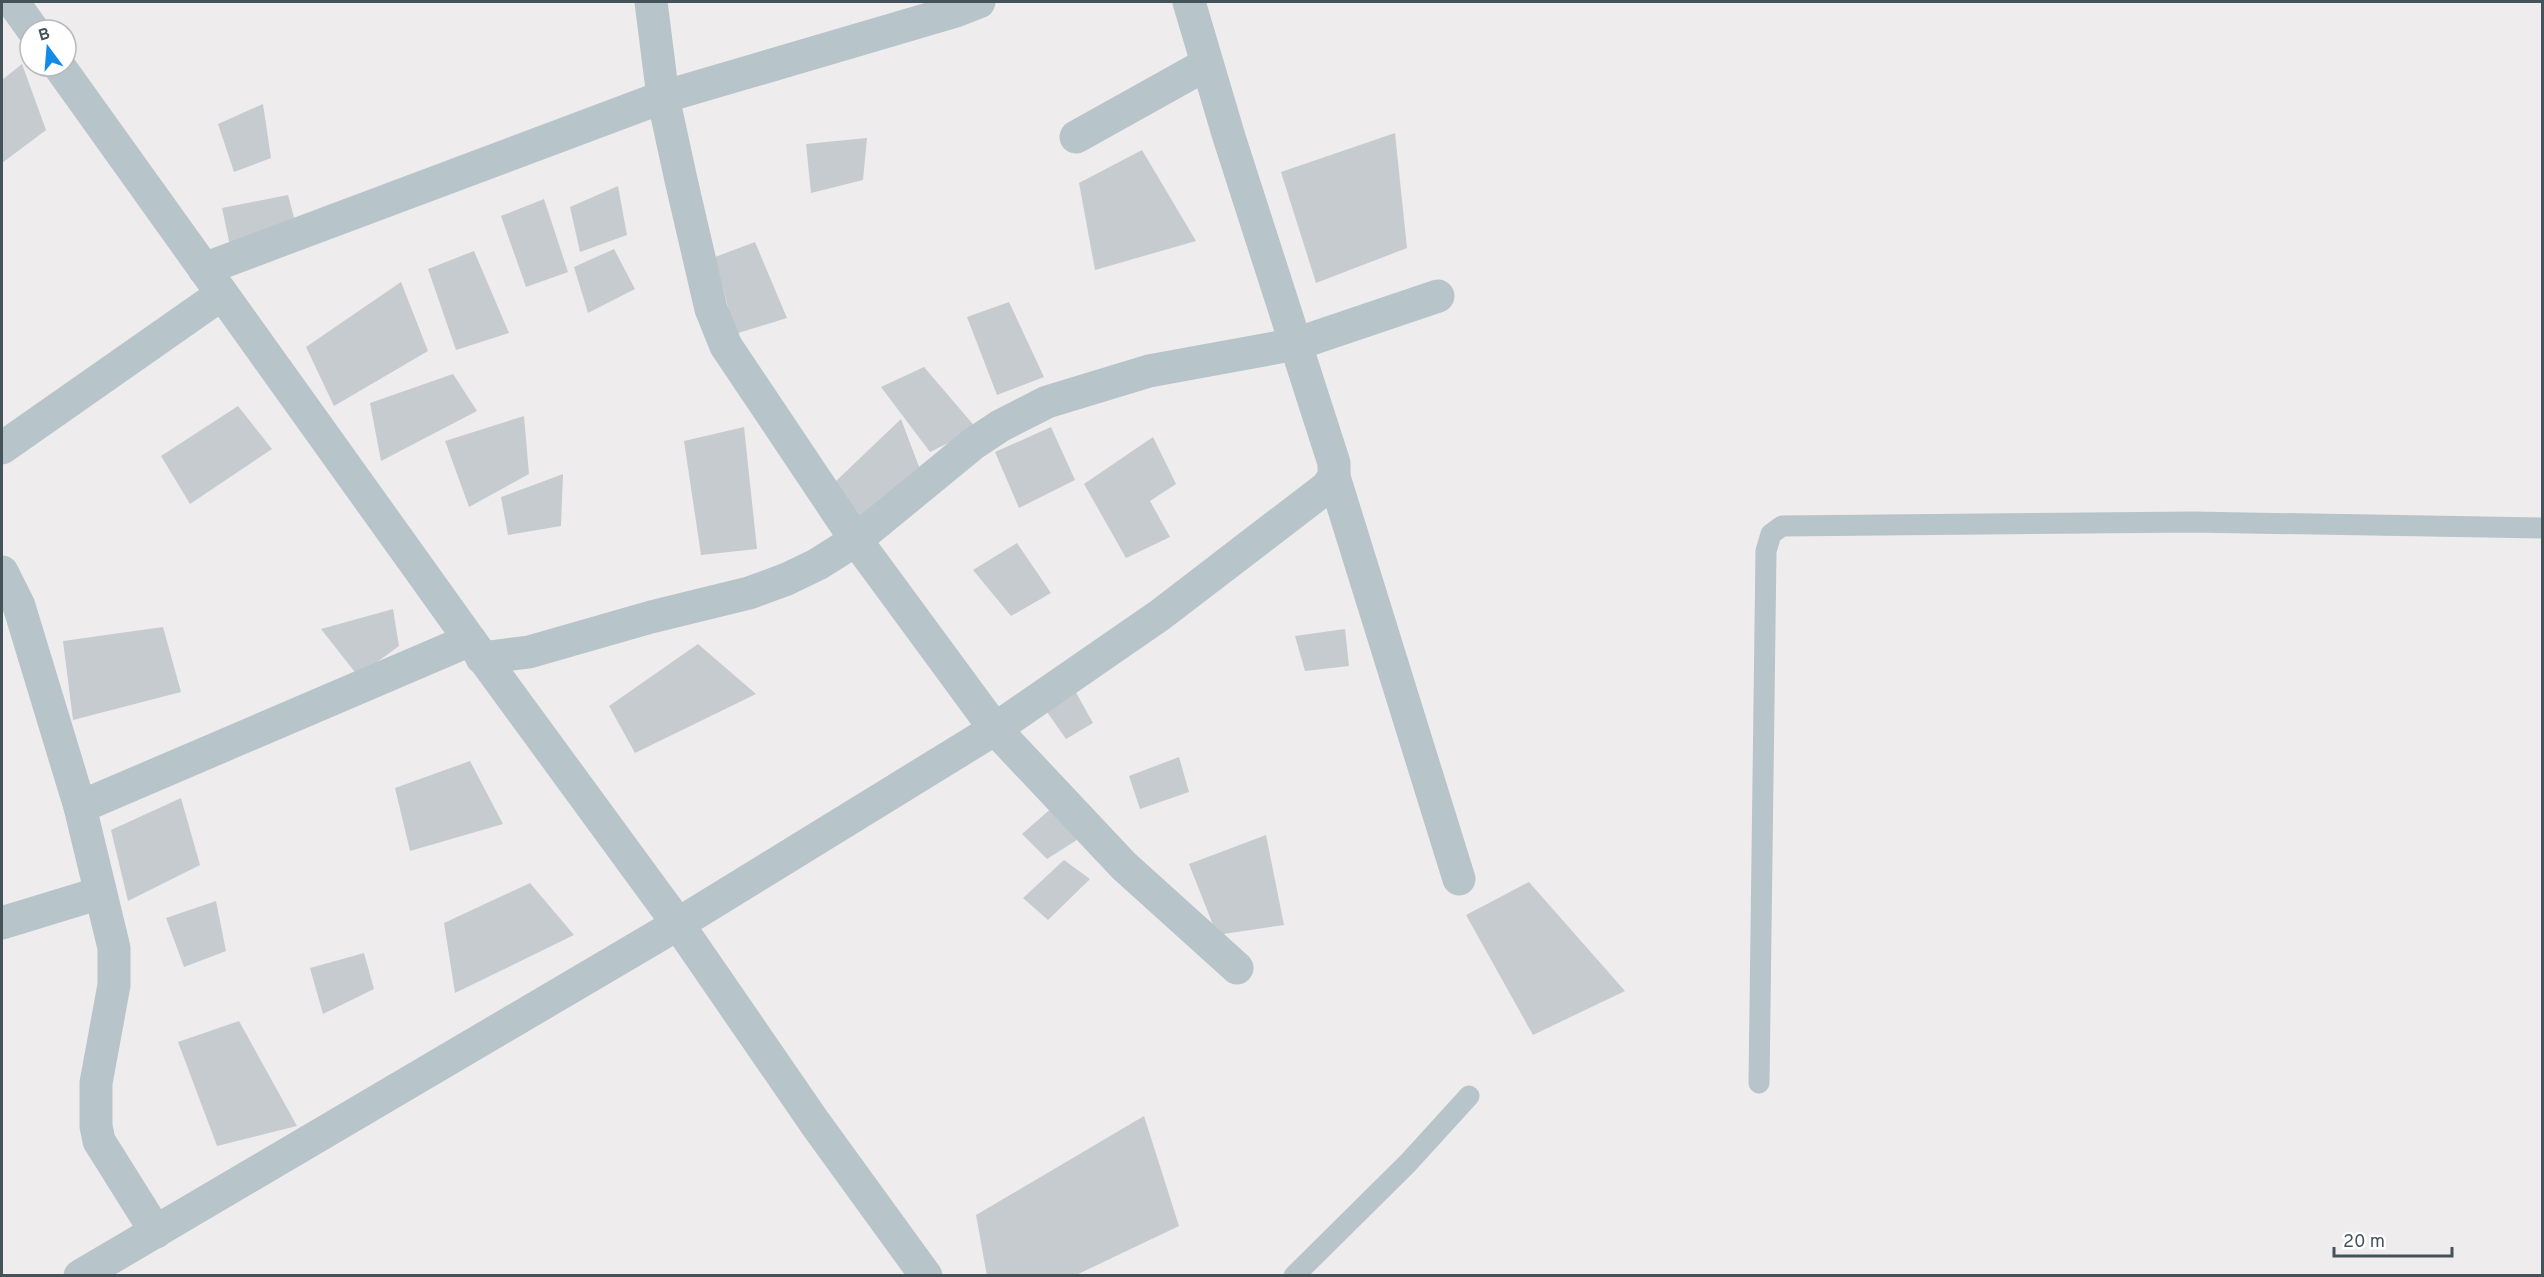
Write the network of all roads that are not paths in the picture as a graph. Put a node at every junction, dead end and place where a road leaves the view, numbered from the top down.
1 (13, 2) edge
2 (651, 2) edge
3 (979, 2) edge
4 (1189, 2) edge
5 (24, 18) edge
6 (1207, 64) junction
7 (68, 78) edge
8 (663, 97) junction
9 (1076, 137) dead end
10 (213, 281) junction
11 (1438, 296) dead end
12 (1296, 344) junction
13 (2, 448) edge
14 (1334, 477) junction
15 (2542, 528) edge
16 (856, 540) junction
17 (2, 572) edge
18 (476, 649) junction
19 (995, 729) junction
20 (80, 807) junction
21 (1460, 879) dead end
22 (100, 893) junction
23 (2, 923) edge
24 (678, 924) junction
25 (1237, 968) dead end
26 (1760, 1083) dead end
27 (1469, 1096) dead end
28 (156, 1232) junction
29 (80, 1275) edge
30 (926, 1275) edge
31 (1294, 1275) edge

1 - 5 street
2 - 8 street
3 - 8 street
4 - 6 street
6 - 9 street
6 - 12 street
7 - 10 street
8 - 10 street
8 - 16 street
10 - 13 street
10 - 18 street
11 - 12 street
12 - 14 street
12 - 16 street
14 - 19 street
14 - 21 street
15 - 26 lane
16 - 18 street
16 - 19 street
17 - 20 street
18 - 20 street
18 - 24 street
19 - 24 street
19 - 25 street
20 - 22 street
22 - 23 street
22 - 28 street
24 - 28 street
24 - 30 street
27 - 31 lane
28 - 29 street

